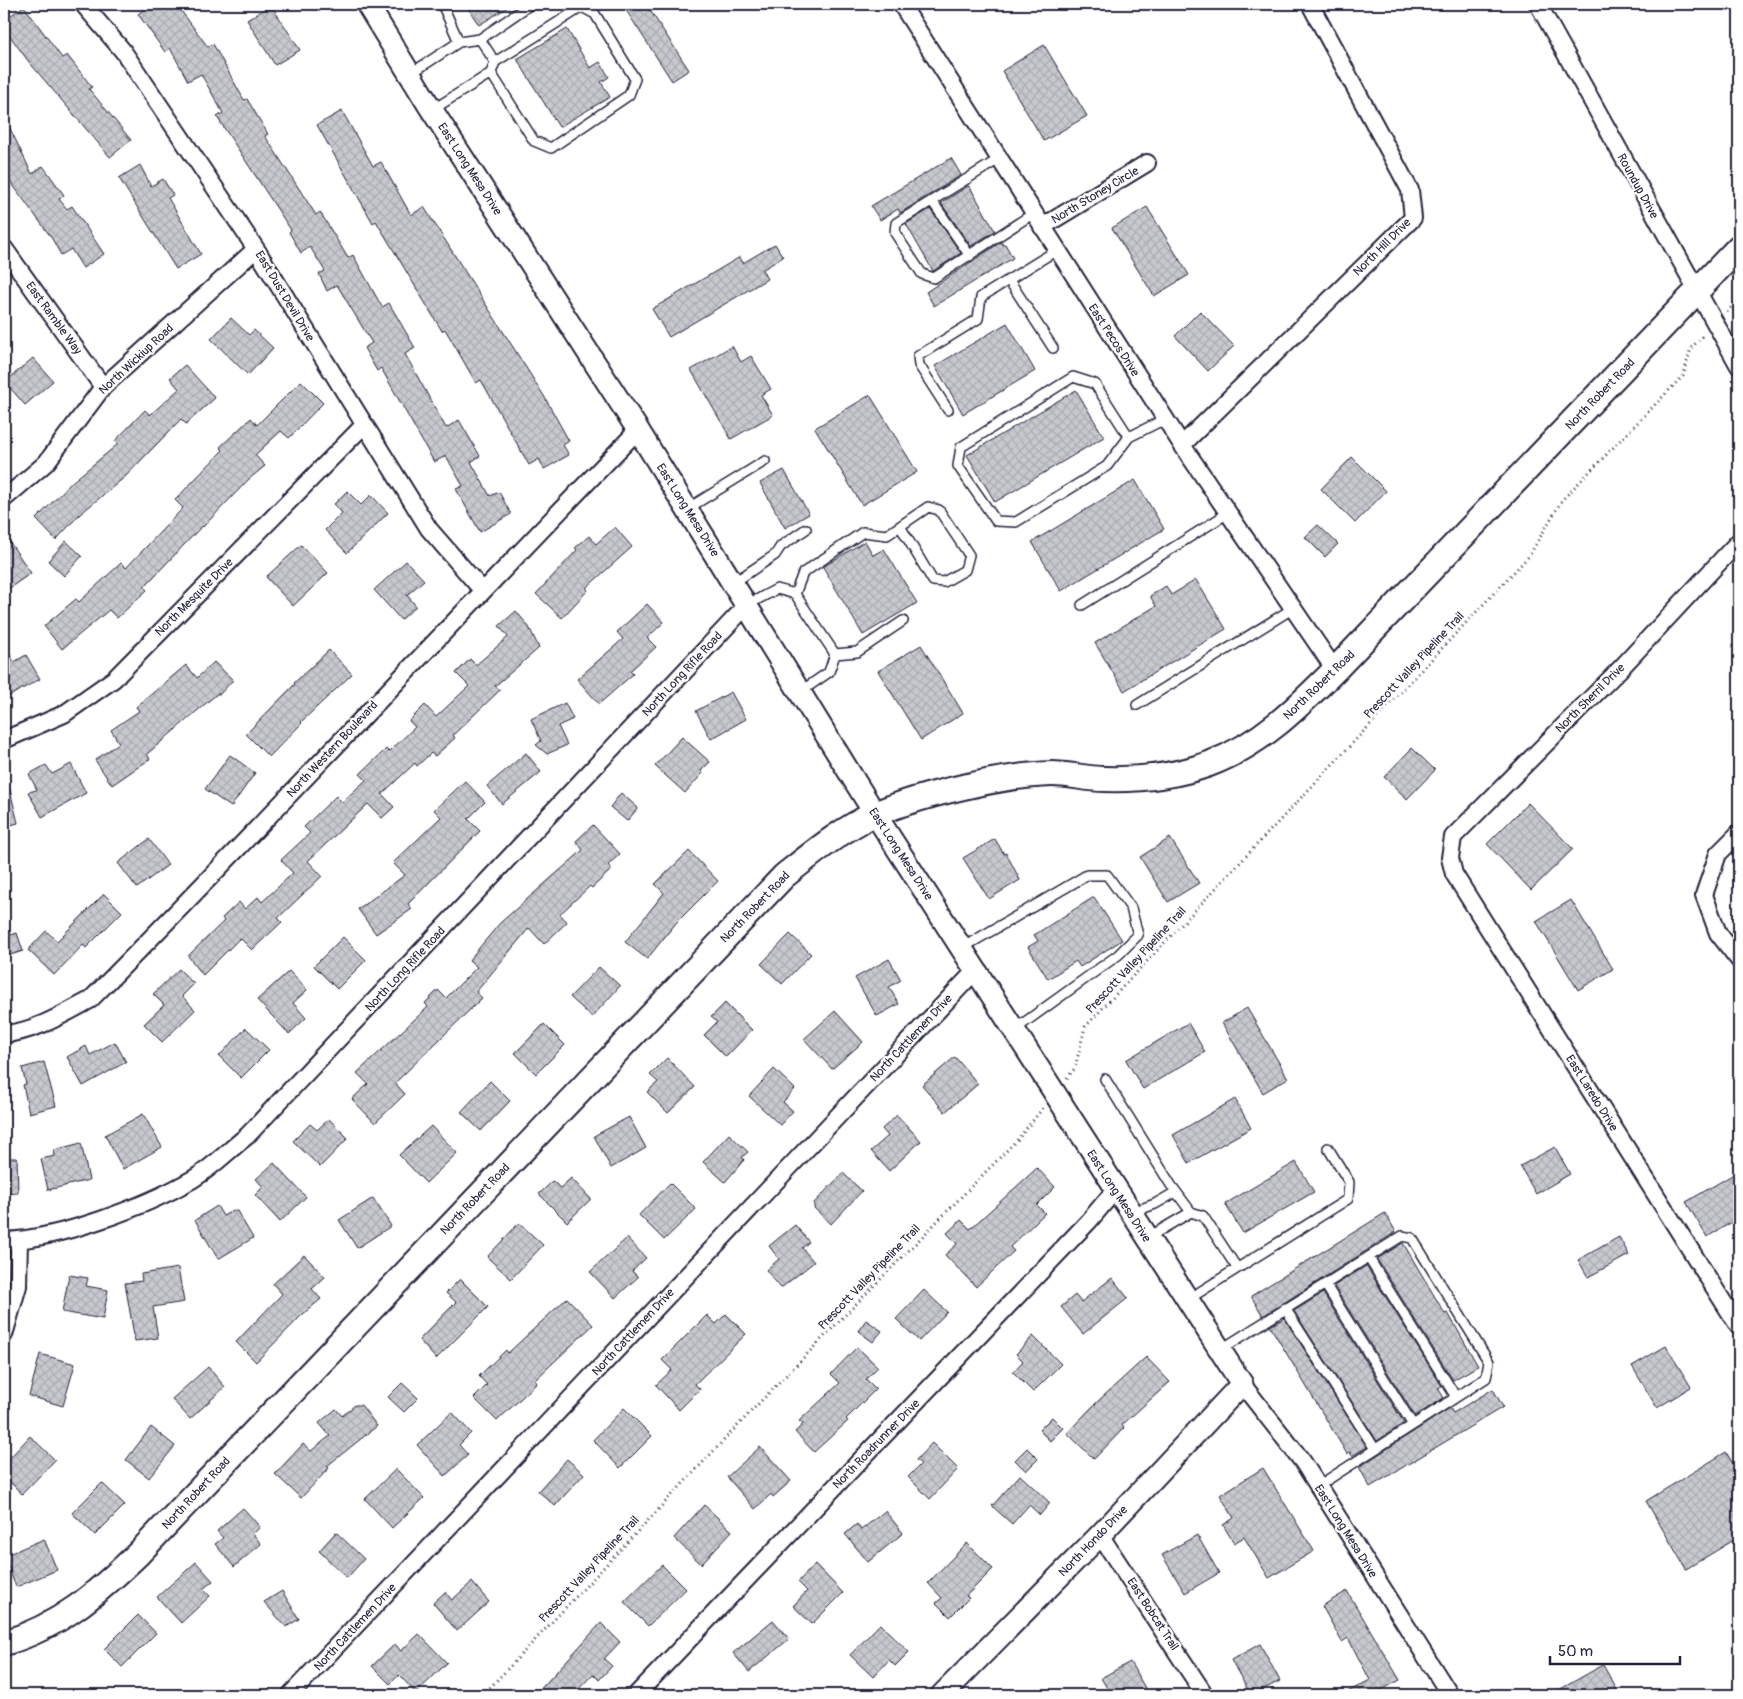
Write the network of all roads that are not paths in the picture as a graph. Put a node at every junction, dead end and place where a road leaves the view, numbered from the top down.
1 (83, 4) edge
2 (367, 4) edge
3 (442, 4) edge
4 (901, 4) edge
5 (1310, 4) edge
6 (1538, 4) edge
7 (528, 6) dead end
8 (480, 39) junction
9 (459, 42) junction
10 (495, 62) junction
11 (492, 73) junction
12 (410, 74) junction
13 (432, 110) junction
14 (1000, 159) junction
15 (1147, 163) dead end
16 (932, 201) junction
17 (1038, 220) junction
18 (1739, 247) edge
19 (4, 248) edge
20 (256, 249) junction
21 (1057, 250) junction
22 (970, 256) junction
23 (1009, 280) junction
24 (1697, 292) junction
25 (1052, 348) dead end
26 (1739, 366) edge
27 (104, 387) junction
28 (948, 410) dead end
29 (1165, 419) junction
30 (364, 425) junction
31 (638, 430) junction
32 (1129, 437) junction
33 (1182, 445) junction
34 (765, 461) dead end
35 (4, 499) edge
36 (687, 510) junction
37 (1228, 513) junction
38 (900, 526) junction
39 (806, 529) dead end
40 (1739, 541) edge
41 (733, 583) junction
42 (482, 590) junction
43 (796, 594) junction
44 (1082, 605) dead end
45 (747, 606) junction
46 (1292, 609) junction
47 (903, 620) dead end
48 (835, 654) junction
49 (1335, 670) junction
50 (800, 692) junction
51 (1138, 705) dead end
52 (4, 740) edge
53 (875, 814) junction
54 (1739, 833) edge
55 (1450, 858) joint
56 (962, 948) junction
57 (1739, 960) edge
58 (976, 970) junction
59 (1014, 1030) junction
60 (4, 1034) edge
61 (1105, 1079) dead end
62 (1328, 1148) dead end
63 (1115, 1190) junction
64 (1176, 1192) junction
65 (1191, 1212) junction
66 (1130, 1213) junction
67 (1147, 1238) junction
68 (11, 1240) edge
69 (1368, 1257) junction
70 (1237, 1268) junction
71 (1325, 1284) junction
72 (1187, 1300) junction
73 (1285, 1308) junction
74 (1739, 1326) edge
75 (4, 1335) edge
76 (1220, 1350) junction
77 (1242, 1384) junction
78 (1456, 1397) junction
79 (1413, 1425) junction
80 (1374, 1449) junction
81 (1318, 1486) junction
82 (1100, 1534) junction
83 (4, 1643) edge
84 (950, 1692) edge
85 (290, 1695) edge
86 (636, 1695) edge
87 (1205, 1695) edge
88 (1450, 1695) edge

1 - 20 street, East Dust Devil Drive
2 - 12 street, East Long Mesa Drive
3 - 9 lane
4 - 14 street, East Pecos Drive
5 - 33 street, North Hill Drive
6 - 24 street, Roundup Drive
7 - 8 lane
8 - 9 lane
8 - 10 lane
9 - 12 lane
10 - 11 lane
10 - 11 lane
11 - 13 lane
12 - 13 street, East Long Mesa Drive
13 - 31 street, East Long Mesa Drive
14 - 16 lane
14 - 17 street, East Pecos Drive
15 - 17 street, North Stoney Circle
16 - 22 lane
16 - 22 lane
17 - 21 street, East Pecos Drive
17 - 22 lane
18 - 24 main road, North Robert Road
19 - 27 street, East Ramble Way
20 - 27 street, North Wickiup Road
20 - 30 street, East Dust Devil Drive
21 - 23 lane
21 - 29 street, East Pecos Drive
23 - 25 lane
23 - 28 lane
24 - 26 street, Roundup Drive
24 - 49 main road, North Robert Road
27 - 35 street, North Wickiup Road
29 - 32 lane
29 - 33 street, East Pecos Drive
30 - 42 street, East Dust Devil Drive
30 - 52 street, North Mesquite Drive
31 - 36 street, East Long Mesa Drive
31 - 42 street, North Western Boulevard
32 - 32 lane
33 - 37 street, East Pecos Drive
34 - 36 lane
36 - 41 street, East Long Mesa Drive
37 - 44 lane
37 - 46 street, East Pecos Drive
38 - 38 lane
38 - 43 lane
39 - 41 lane
40 - 55 street, North Sherril Drive
41 - 45 street, East Long Mesa Drive
42 - 60 street, North Western Boulevard
43 - 45 lane
43 - 48 lane
45 - 50 street, East Long Mesa Drive
45 - 68 street, North Long Rifle Road
46 - 49 street, East Pecos Drive
46 - 51 lane
47 - 48 lane
48 - 50 lane
49 - 53 main road, North Robert Road
50 - 53 street, East Long Mesa Drive
53 - 56 street, East Long Mesa Drive
53 - 83 main road, North Robert Road
54 - 57 street
55 - 74 street, East Laredo Drive
56 - 58 street, East Long Mesa Drive
56 - 59 lane
58 - 59 street, East Long Mesa Drive
58 - 85 street, North Cattlemen Drive
59 - 63 street, East Long Mesa Drive
61 - 64 lane
62 - 70 lane
63 - 66 street, East Long Mesa Drive
63 - 86 street, North Roadrunner Drive
64 - 65 lane
64 - 66 lane
65 - 67 lane
65 - 70 lane
66 - 67 street, East Long Mesa Drive
67 - 72 street, East Long Mesa Drive
68 - 75 street
69 - 71 lane
69 - 78 lane
69 - 78 lane
70 - 72 lane
71 - 73 lane
71 - 79 lane
72 - 76 street, East Long Mesa Drive
73 - 76 lane
73 - 80 lane
76 - 77 street, East Long Mesa Drive
77 - 81 street, East Long Mesa Drive
77 - 82 street, North Hondo Drive
78 - 79 lane
79 - 80 lane
80 - 81 lane
81 - 88 street, East Long Mesa Drive
82 - 84 street, North Hondo Drive
82 - 87 street, East Bobcat Trail

